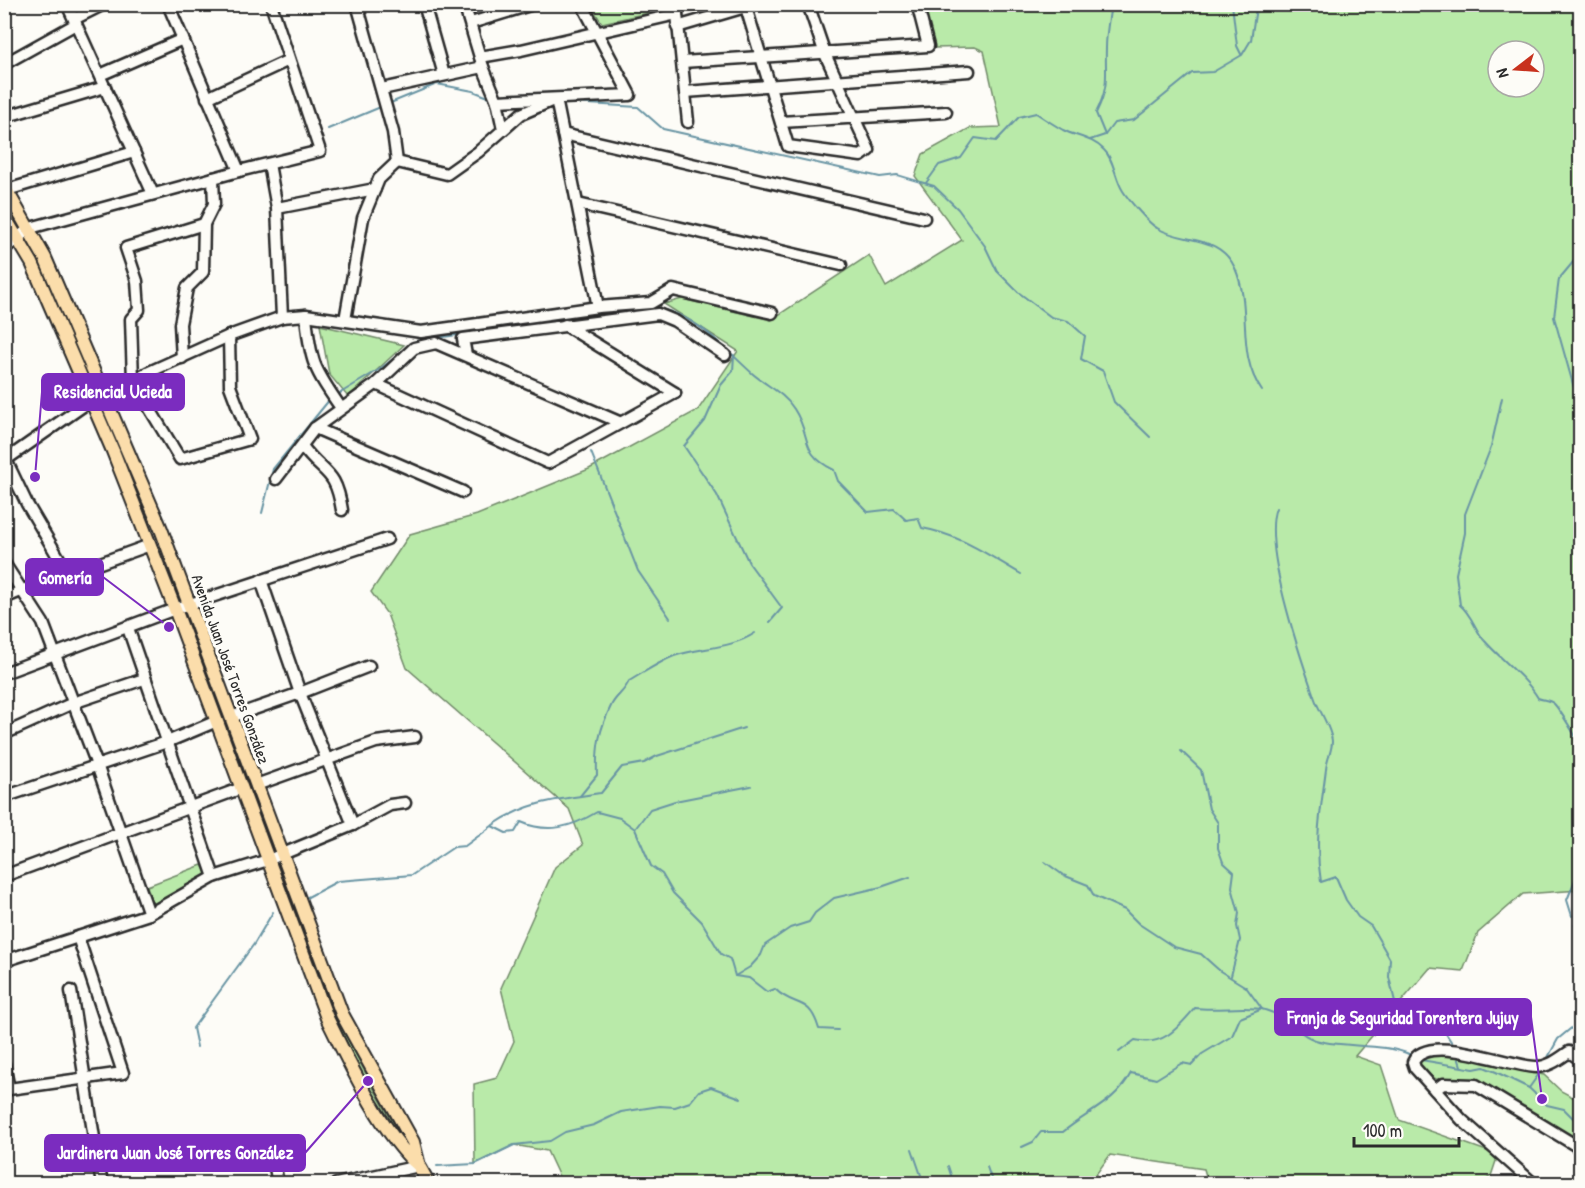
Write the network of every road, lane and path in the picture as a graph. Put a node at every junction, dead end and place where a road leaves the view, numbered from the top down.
1 (67, 4) edge
2 (104, 4) edge
3 (168, 4) edge
4 (271, 4) edge
5 (357, 4) edge
6 (424, 4) edge
7 (464, 4) edge
8 (533, 4) edge
9 (582, 4) edge
10 (808, 4) edge
11 (747, 5) edge
12 (918, 7) dead end
13 (675, 9) edge
14 (75, 21) junction
15 (471, 23) junction
16 (677, 27) junction
17 (598, 32) junction
18 (183, 39) junction
19 (825, 54) junction
20 (761, 58) junction
21 (289, 60) junction
22 (482, 62) junction
23 (682, 62) junction
24 (4, 64) edge
25 (969, 71) dead end
26 (100, 75) junction
27 (444, 75) junction
28 (837, 81) junction
29 (770, 86) junction
30 (105, 87) junction
31 (382, 89) junction
32 (685, 92) junction
33 (207, 98) junction
34 (556, 99) junction
35 (497, 100) junction
36 (946, 111) dead end
37 (853, 116) junction
38 (4, 117) edge
39 (688, 122) dead end
40 (781, 122) junction
41 (502, 129) junction
42 (563, 134) junction
43 (134, 152) junction
44 (397, 162) junction
45 (269, 164) junction
46 (239, 171) junction
47 (213, 178) junction
48 (6, 188) edge
49 (375, 189) junction
50 (153, 194) junction
51 (578, 204) junction
52 (277, 208) junction
53 (4, 216) edge
54 (924, 218) dead end
55 (204, 224) junction
56 (30, 228) junction
57 (18, 239) junction
58 (4, 249) edge
59 (841, 266) dead end
60 (598, 307) junction
61 (772, 313) dead end
62 (306, 315) junction
63 (555, 315) junction
64 (282, 317) junction
65 (345, 320) junction
66 (566, 326) junction
67 (229, 336) junction
68 (725, 355) dead end
69 (466, 356) junction
70 (182, 358) junction
71 (133, 381) junction
72 (376, 384) junction
73 (104, 399) junction
74 (90, 401) junction
75 (341, 408) junction
76 (619, 422) junction
77 (315, 428) junction
78 (302, 446) junction
79 (5, 460) edge
80 (276, 479) dead end
81 (463, 492) dead end
82 (342, 510) dead end
83 (387, 539) dead end
84 (150, 545) junction
85 (4, 563) edge
86 (67, 572) junction
87 (261, 580) junction
88 (24, 591) junction
89 (4, 598) edge
90 (190, 604) junction
91 (175, 609) junction
92 (128, 628) junction
93 (56, 655) junction
94 (369, 666) dead end
95 (4, 673) edge
96 (144, 679) junction
97 (300, 693) junction
98 (73, 703) junction
99 (231, 717) junction
100 (217, 721) junction
101 (4, 734) edge
102 (415, 737) dead end
103 (167, 742) junction
104 (328, 761) junction
105 (98, 765) junction
106 (256, 785) junction
107 (242, 788) junction
108 (4, 797) edge
109 (405, 803) dead end
110 (191, 808) junction
111 (353, 825) junction
112 (121, 835) junction
113 (282, 854) junction
114 (268, 860) junction
115 (4, 876) edge
116 (214, 877) junction
117 (294, 888) junction
118 (280, 893) junction
119 (149, 914) junction
120 (78, 937) junction
121 (4, 961) edge
122 (71, 991) dead end
123 (1581, 1059) edge
124 (4, 1064) edge
125 (85, 1079) junction
126 (1435, 1090) junction
127 (7, 1091) edge
128 (95, 1144) dead end
129 (1576, 1146) edge
130 (1581, 1158) edge
131 (98, 1162) dead end
132 (274, 1162) dead end
133 (419, 1166) junction
134 (102, 1184) edge
135 (278, 1184) edge
136 (336, 1184) edge
137 (429, 1184) edge
138 (1534, 1184) edge

1 - 14 street
2 - 14 street
3 - 18 street
4 - 21 street
5 - 31 street
6 - 27 street
7 - 15 street
8 - 15 street
9 - 17 street
10 - 19 street
11 - 16 street
11 - 20 street
12 - 19 street
13 - 16 street
13 - 17 street
14 - 24 street
14 - 26 street
15 - 22 street
16 - 23 street
17 - 22 street
17 - 34 street
18 - 26 street
18 - 33 street
19 - 20 street
19 - 28 street
20 - 23 street
20 - 29 street
21 - 33 street
21 - 45 street
22 - 27 street
22 - 35 street
23 - 32 street
25 - 28 street
26 - 30 street
27 - 31 street
28 - 29 street
28 - 37 street
29 - 32 street
29 - 40 street
30 - 38 street
30 - 43 street
31 - 44 street
32 - 39 street
33 - 46 street
34 - 35 street
34 - 41 street
34 - 42 street
35 - 41 street
36 - 37 street
37 - 40 street
37 - 40 street
41 - 44 street
42 - 51 street
42 - 54 street
43 - 48 street
43 - 50 street
44 - 49 street
45 - 46 street
45 - 52 street
46 - 47 street
47 - 50 street
47 - 55 street
48 - 56 main road, Avenida Juan José Torres González
49 - 52 street
49 - 65 street
50 - 56 street
51 - 59 street
51 - 60 street
52 - 64 street
53 - 57 main road, Avenida Juan José Torres González
55 - 70 street
55 - 71 street
56 - 57 street
56 - 73 main road, Avenida Juan José Torres González
57 - 58 street
57 - 74 main road, Avenida Juan José Torres González
60 - 61 street
60 - 63 street
62 - 64 street
62 - 65 street
62 - 75 street
63 - 65 street
63 - 66 street
64 - 67 street
66 - 68 street
66 - 69 street
66 - 76 street
67 - 70 street
67 - 71 street
69 - 72 street
69 - 76 street
70 - 71 street
71 - 73 street
72 - 75 street
72 - 76 street
73 - 90 main road, Avenida Juan José Torres González
74 - 79 street
74 - 84 main road, Avenida Juan José Torres González
75 - 77 street
77 - 78 street
77 - 81 street
78 - 80 street
78 - 82 street
79 - 86 street
83 - 87 street
84 - 86 street
84 - 91 main road, Avenida Juan José Torres González
85 - 88 street
86 - 88 street
87 - 90 street
87 - 97 street
88 - 89 street
88 - 93 street
90 - 91 street
90 - 99 main road, Avenida Juan José Torres González
91 - 92 street
91 - 100 main road, Avenida Juan José Torres González
92 - 93 street
92 - 96 street
93 - 95 street
93 - 98 street
94 - 97 street
96 - 98 street
96 - 103 street
97 - 99 street
97 - 104 street
98 - 101 street
98 - 105 street
99 - 106 main road, Avenida Juan José Torres González
100 - 103 street
100 - 107 main road, Avenida Juan José Torres González
102 - 104 street
103 - 105 street
103 - 110 street
104 - 106 street
104 - 111 street
105 - 108 street
105 - 112 street
106 - 113 main road, Avenida Juan José Torres González
107 - 110 street
107 - 114 main road, Avenida Juan José Torres González
109 - 111 street
110 - 112 street
110 - 116 street
111 - 113 street
112 - 115 street
112 - 119 street
113 - 114 street
113 - 117 main road, Avenida Juan José Torres González
114 - 116 street
114 - 118 main road, Avenida Juan José Torres González
116 - 119 street
117 - 118 main road
117 - 133 main road, Avenida Juan José Torres González
118 - 133 main road, Avenida Juan José Torres González
119 - 120 street
120 - 121 street
120 - 125 street
122 - 125 street
123 - 126 street
124 - 127 street
125 - 127 street
125 - 128 street
126 - 129 street
126 - 138 street
129 - 130 street
131 - 134 street
132 - 135 street
133 - 136 street
133 - 137 main road, Avenida Juan José Torres González

